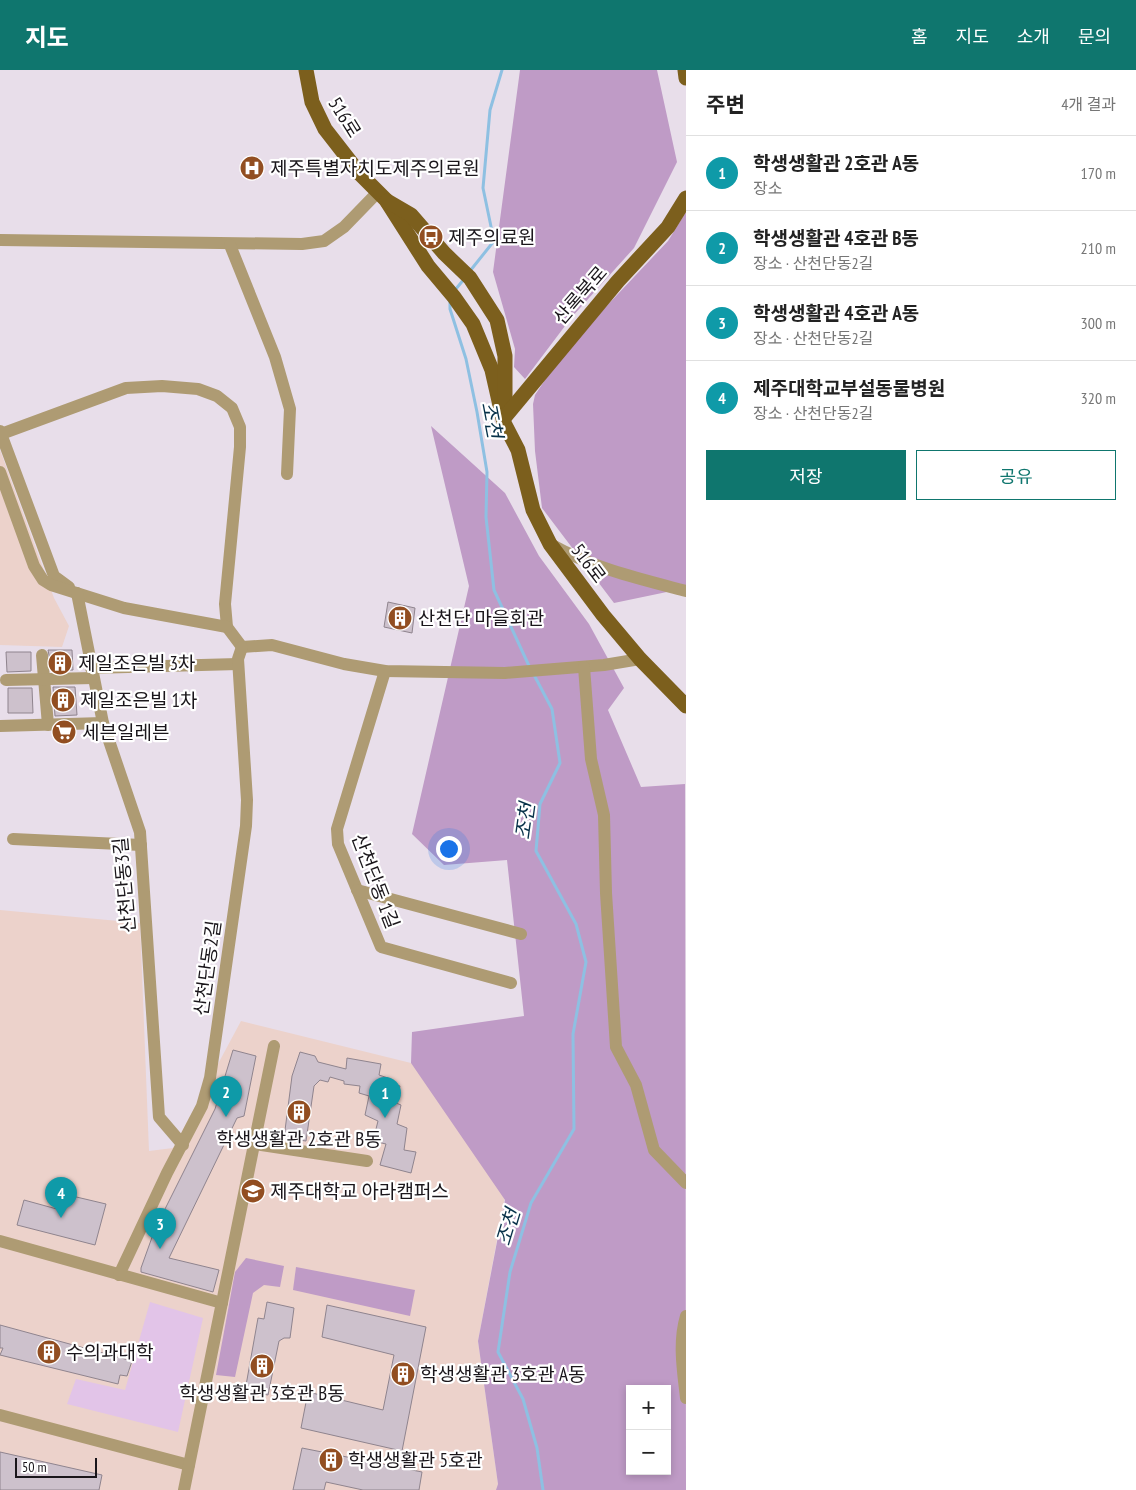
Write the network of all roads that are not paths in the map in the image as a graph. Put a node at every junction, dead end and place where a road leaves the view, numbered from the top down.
1 (306, 70) edge
2 (685, 70) edge
3 (686, 78) edge
4 (382, 196) junction
5 (686, 198) edge
6 (0, 240) edge
7 (230, 245) junction
8 (504, 418) junction
9 (1, 433) edge
10 (0, 472) edge
11 (287, 474) dead end
12 (6, 504) edge
13 (550, 544) junction
14 (686, 591) edge
15 (77, 593) junction
16 (227, 627) junction
17 (242, 647) junction
18 (42, 655) dead end
19 (640, 659) junction
20 (238, 664) junction
21 (584, 666) junction
22 (385, 671) junction
23 (92, 673) junction
24 (44, 679) junction
25 (6, 680) dead end
26 (686, 706) edge
27 (103, 723) junction
28 (48, 725) junction
29 (0, 726) edge
30 (13, 839) dead end
31 (141, 845) junction
32 (357, 890) junction
33 (521, 934) dead end
34 (511, 982) dead end
35 (274, 1046) dead end
36 (254, 1144) junction
37 (182, 1145) junction
38 (367, 1161) dead end
39 (686, 1184) edge
40 (0, 1241) edge
41 (120, 1275) junction
42 (222, 1303) junction
43 (686, 1316) edge
44 (686, 1398) edge
45 (0, 1415) edge
46 (189, 1465) junction
47 (184, 1490) edge

1 - 4 main road, 516로
2 - 3 main road
4 - 7 street
4 - 8 main road, 516로
4 - 8 main road, 516로
5 - 8 main road, 산록북로
6 - 7 street
7 - 11 street
8 - 13 main road, 516로
9 - 15 street
9 - 16 street
10 - 12 street
12 - 15 street
13 - 14 street
13 - 19 main road, 516로
15 - 16 street
15 - 23 street, 산천단동3길
16 - 17 street
17 - 20 street, 산천단동2길
17 - 22 street
18 - 24 street
19 - 21 street
19 - 26 main road, 516로
20 - 23 street
20 - 37 street, 산천단동2길
21 - 22 street
21 - 39 street
22 - 32 street, 산천단동 1길
23 - 24 street
23 - 27 street, 산천단동3길
24 - 25 street
24 - 28 street
27 - 28 street
27 - 31 street, 산천단동3길
28 - 29 street
30 - 31 street
31 - 37 street, 산천단동3길
32 - 33 street
32 - 34 street, 산천단동 1길
35 - 36 street
36 - 38 street
36 - 42 street
37 - 41 street, 산천단동2길
40 - 41 street
41 - 42 street
42 - 46 street
43 - 44 street
45 - 46 street
46 - 47 street

